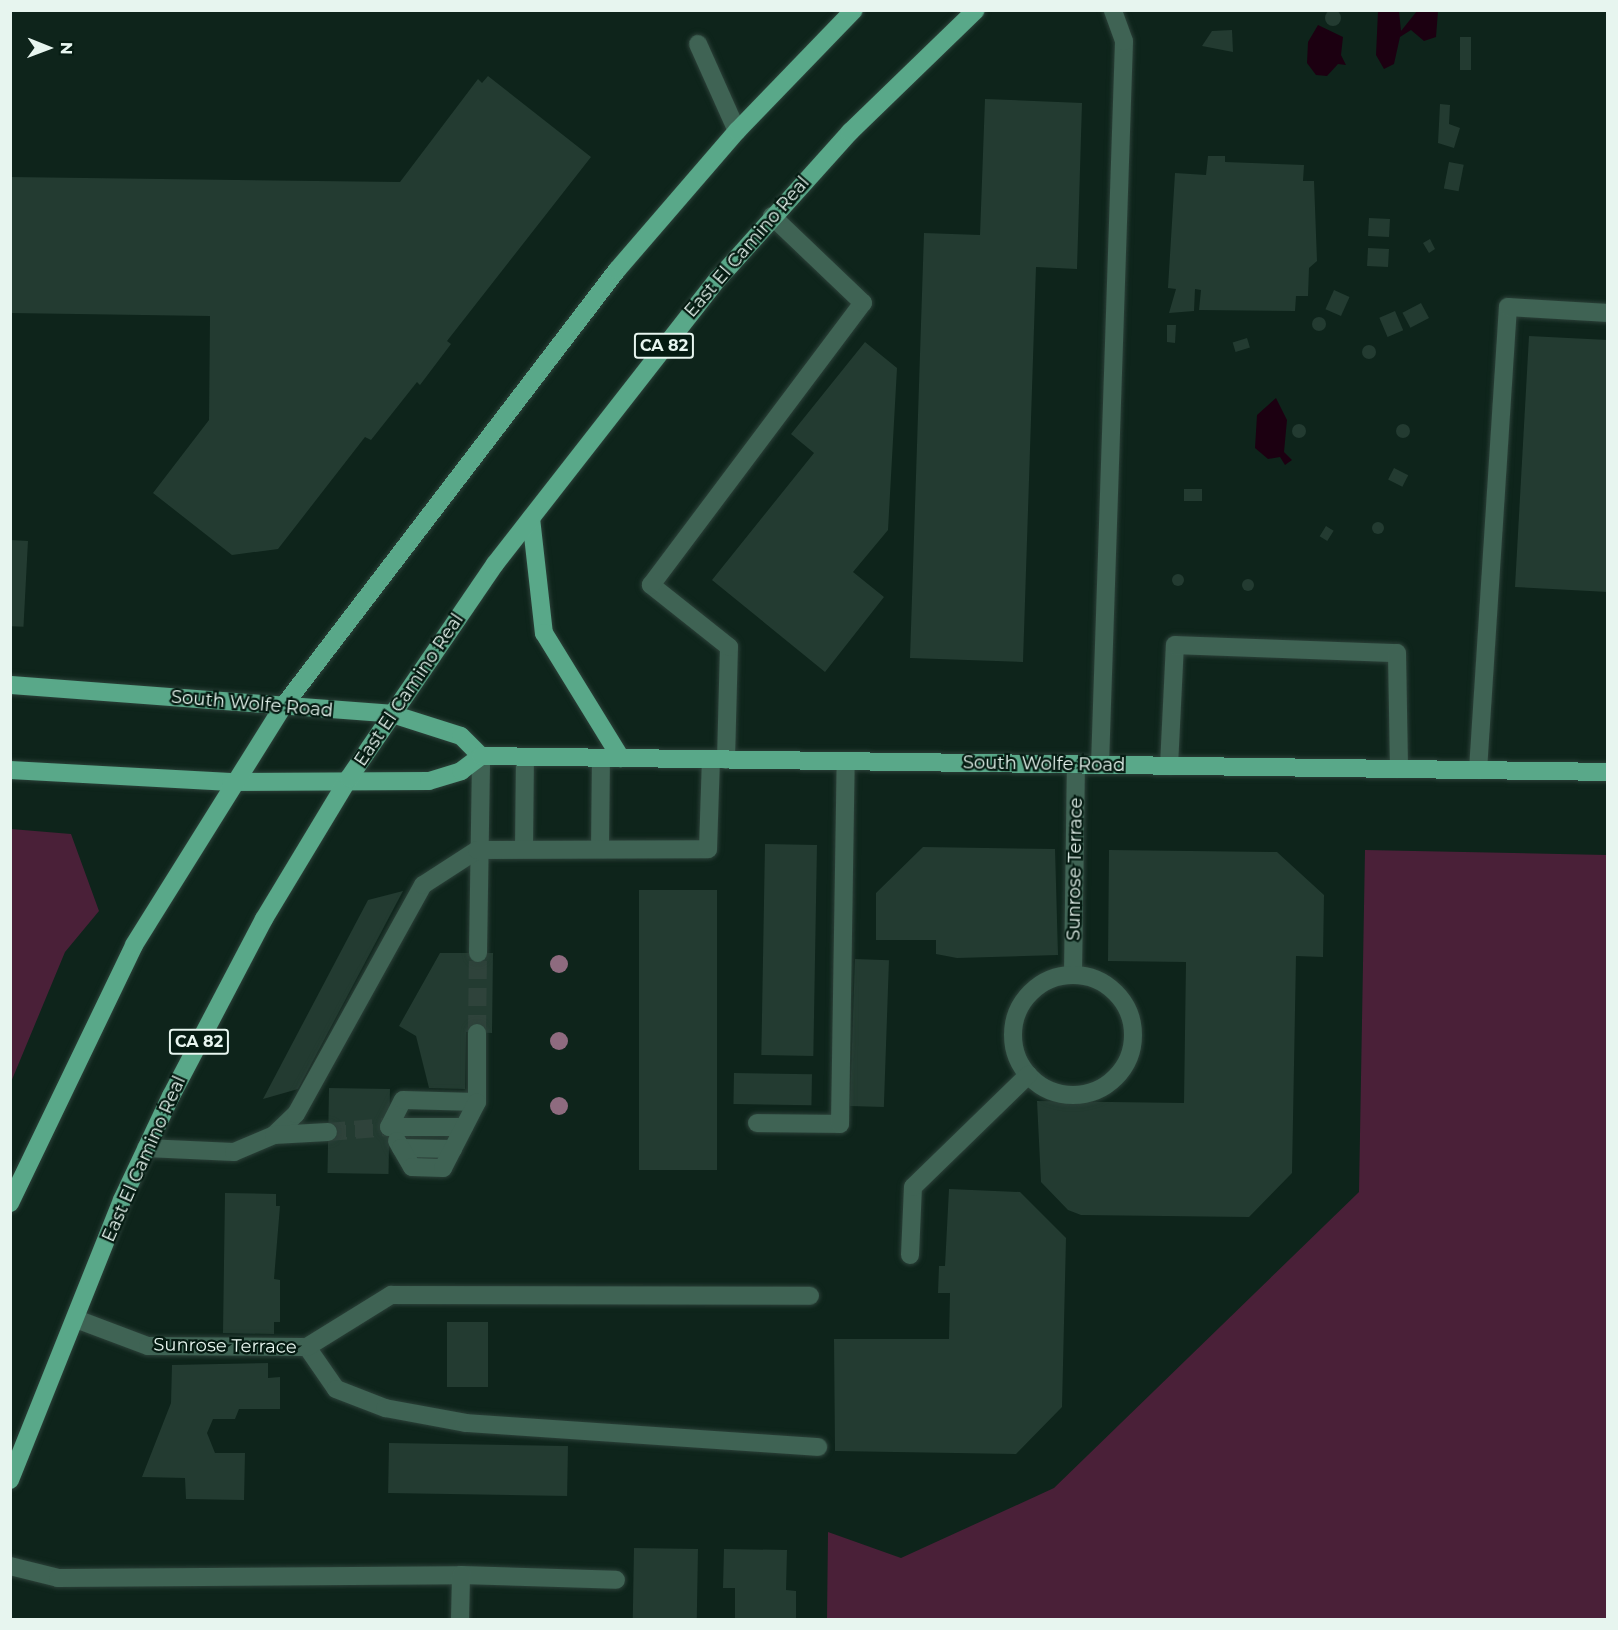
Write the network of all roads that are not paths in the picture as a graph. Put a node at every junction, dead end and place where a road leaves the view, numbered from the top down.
1 (854, 10) edge
2 (976, 10) edge
3 (1113, 10) edge
4 (698, 44) dead end
5 (736, 131) junction
6 (772, 216) junction
7 (1608, 313) edge
8 (531, 518) junction
9 (10, 685) edge
10 (282, 708) junction
11 (392, 714) junction
12 (481, 756) junction
13 (525, 757) junction
14 (601, 758) junction
15 (621, 758) junction
16 (718, 760) junction
17 (846, 761) junction
18 (1076, 765) junction
19 (1100, 765) junction
20 (1169, 766) junction
21 (1398, 769) junction
22 (10, 770) edge
23 (1478, 770) junction
24 (1608, 772) edge
25 (349, 778) junction
26 (231, 782) junction
27 (524, 849) junction
28 (600, 849) junction
29 (477, 850) junction
30 (478, 953) tunnel mouth
31 (1073, 974) junction
32 (477, 1033) tunnel mouth
33 (1028, 1075) junction
34 (477, 1102) junction
35 (757, 1123) dead end
36 (389, 1127) junction
37 (464, 1127) junction
38 (328, 1132) tunnel mouth
39 (274, 1135) junction
40 (146, 1148) junction
41 (10, 1203) edge
42 (910, 1255) dead end
43 (810, 1296) dead end
44 (76, 1319) junction
45 (307, 1347) junction
46 (818, 1447) dead end
47 (10, 1480) edge
48 (10, 1566) edge
49 (461, 1575) junction
50 (616, 1580) dead end
51 (460, 1620) edge

1 - 5 main road
2 - 6 main road, East El Camino Real / CA 82
3 - 19 lane
4 - 5 lane
5 - 10 main road
6 - 8 main road, East El Camino Real / CA 82
6 - 16 lane
7 - 23 lane
8 - 11 main road, East El Camino Real / CA 82
8 - 15 main road
9 - 10 main road, South Wolfe Road
10 - 11 main road, South Wolfe Road
10 - 26 main road
11 - 12 main road, South Wolfe Road
11 - 25 main road, East El Camino Real / CA 82
12 - 13 main road, South Wolfe Road
12 - 25 main road
12 - 29 lane
13 - 14 main road, South Wolfe Road
13 - 27 lane
14 - 15 main road, South Wolfe Road
14 - 28 lane
15 - 16 main road, South Wolfe Road
16 - 17 main road, South Wolfe Road
16 - 28 lane
17 - 18 main road, South Wolfe Road
17 - 35 lane
18 - 19 main road, South Wolfe Road
18 - 31 lane, Sunrose Terrace
19 - 20 main road, South Wolfe Road
20 - 21 main road, South Wolfe Road
20 - 21 lane
21 - 23 main road, South Wolfe Road
22 - 26 main road
23 - 24 main road, South Wolfe Road
25 - 26 main road
25 - 40 main road, East El Camino Real / CA 82
26 - 41 main road
27 - 28 lane
27 - 29 lane
29 - 30 lane
29 - 39 lane
31 - 33 lane
31 - 33 lane
32 - 34 lane
33 - 42 lane
34 - 36 lane
34 - 37 lane
36 - 37 lane
36 - 37 lane
38 - 39 lane
39 - 40 lane
40 - 44 main road, East El Camino Real / CA 82
43 - 45 lane
44 - 45 lane, Sunrose Terrace
44 - 47 main road, East El Camino Real / CA 82
45 - 46 lane
48 - 49 lane
49 - 50 lane
49 - 51 lane

